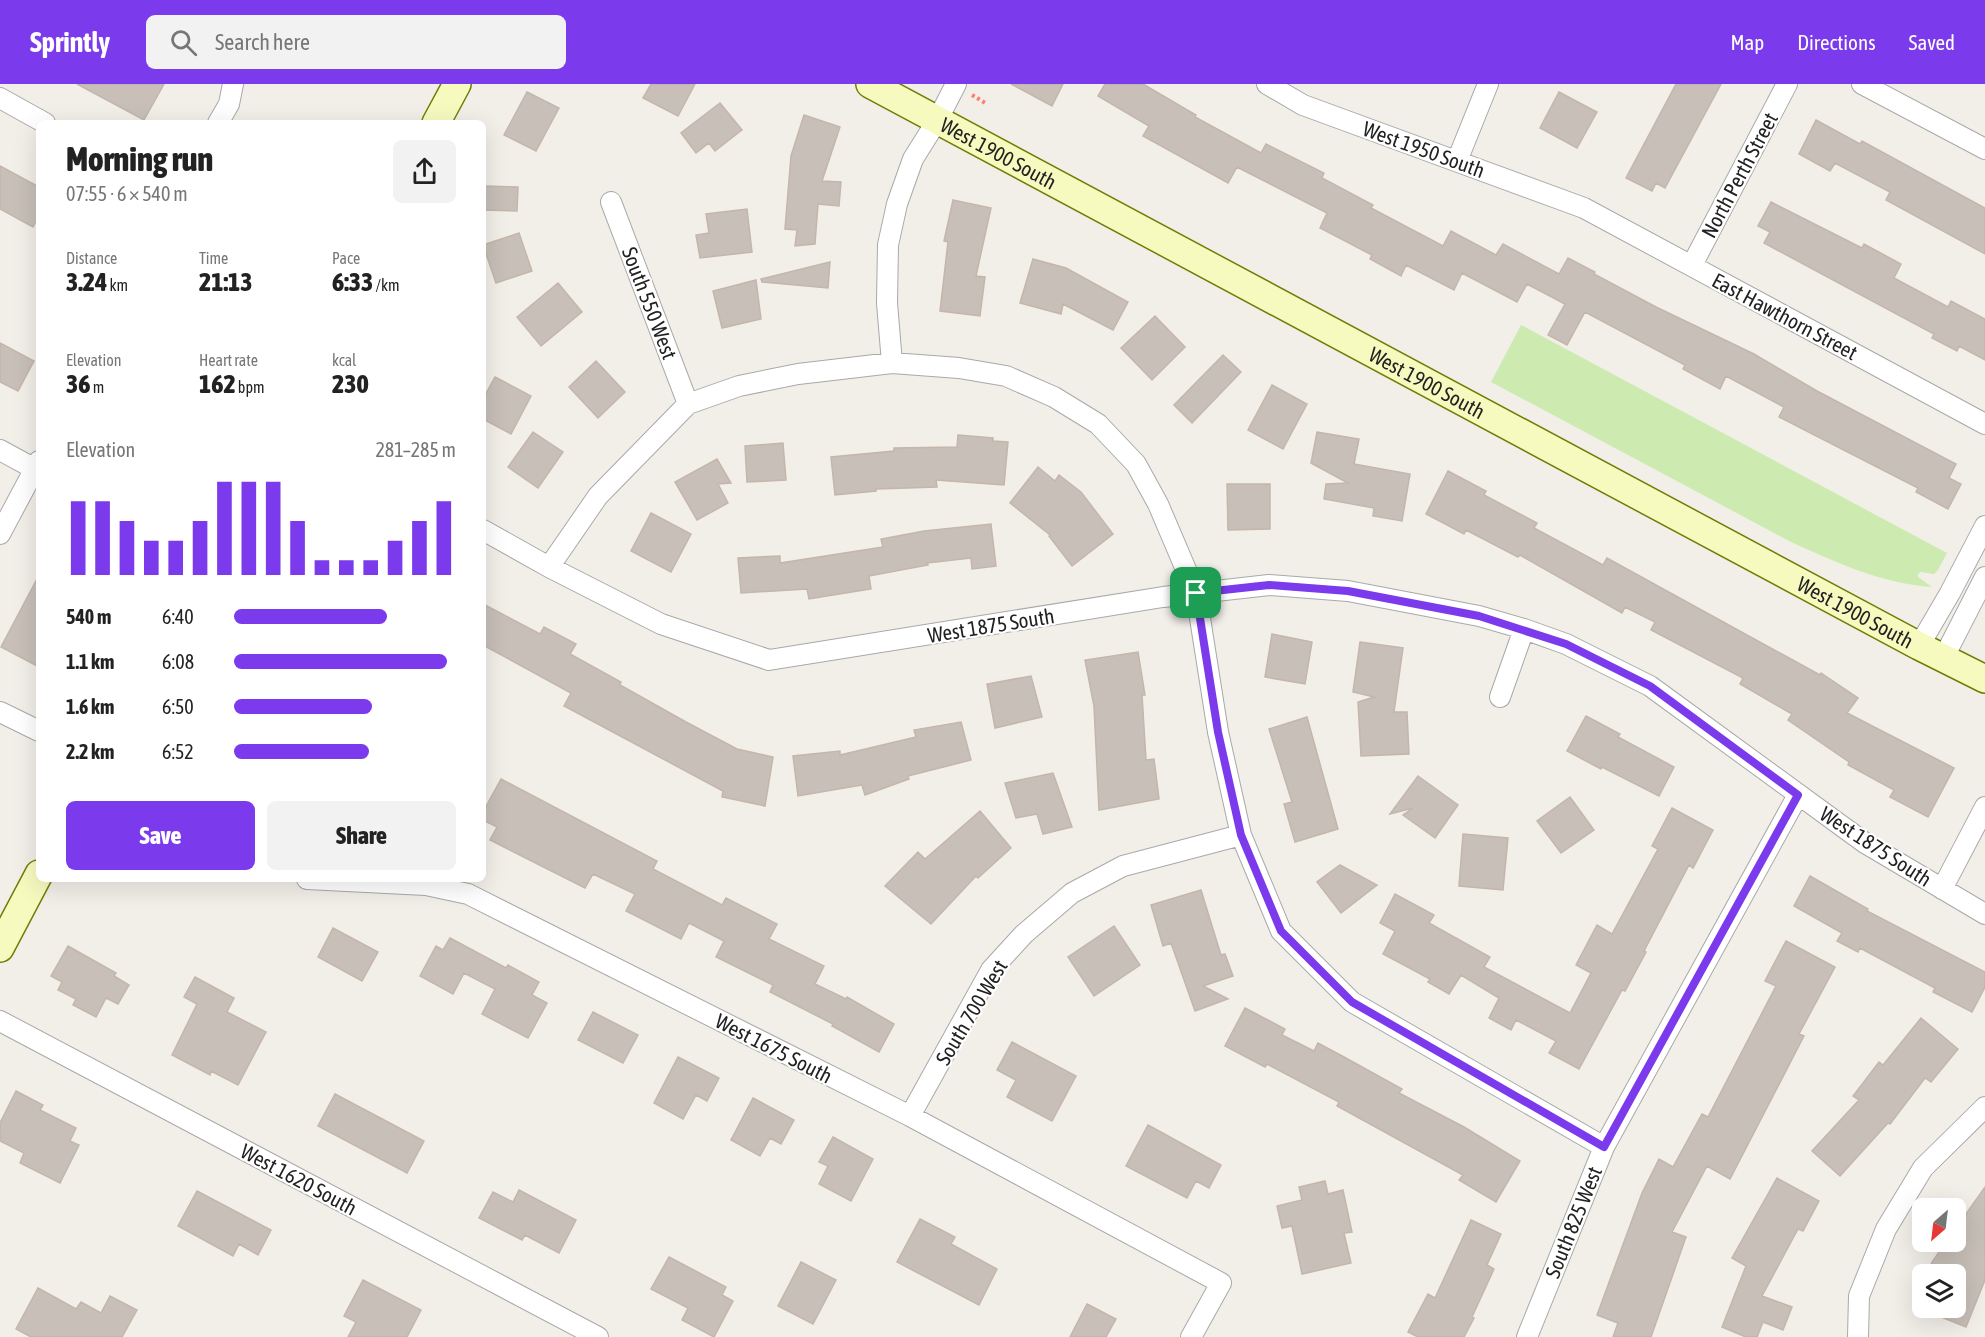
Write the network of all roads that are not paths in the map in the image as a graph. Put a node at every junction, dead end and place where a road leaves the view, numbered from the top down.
1 (233, 84) edge
2 (457, 84) edge
3 (870, 84) edge
4 (956, 84) edge
5 (1267, 84) edge
6 (1488, 84) edge
7 (1787, 84) edge
8 (1862, 84) edge
9 (0, 98) edge
10 (938, 119) junction
11 (40, 120) edge
12 (220, 120) edge
13 (438, 120) edge
14 (1985, 148) edge
15 (1457, 161) junction
16 (611, 202) dead end
17 (1584, 207) joint
18 (1692, 265) junction
19 (892, 363) junction
20 (688, 404) junction
21 (1985, 424) edge
22 (0, 450) edge
23 (36, 465) edge
24 (36, 467) edge
25 (1985, 526) edge
26 (486, 532) edge
27 (0, 534) edge
28 (549, 567) junction
29 (1985, 577) edge
30 (1196, 593) junction
31 (1524, 629) junction
32 (1919, 646) junction
33 (1944, 657) junction
34 (1985, 679) edge
35 (1500, 697) dead end
36 (0, 712) edge
37 (36, 730) edge
38 (1798, 795) junction
39 (1985, 807) edge
40 (1241, 835) junction
41 (36, 880) edge
42 (366, 882) edge
43 (1942, 889) junction
44 (1985, 914) edge
45 (0, 948) edge
46 (0, 1021) edge
47 (1985, 1107) edge
48 (910, 1116) junction
49 (1604, 1147) junction
50 (598, 1337) edge
51 (1191, 1337) edge
52 (1527, 1337) edge
53 (1858, 1337) edge

1 - 12 street
2 - 13 street
3 - 10 street, West 1900 South
4 - 10 street
5 - 15 street, West 1950 South
6 - 15 street
7 - 18 street, North Perth Street
8 - 14 street
9 - 11 street
10 - 19 street
10 - 32 street, West 1900 South
15 - 17 street, West 1950 South
16 - 20 street, South 550 West
17 - 18 street, East Hawthorn Street
18 - 21 street, East Hawthorn Street
19 - 20 street
19 - 30 street
20 - 28 street
22 - 23 street
24 - 27 street
25 - 32 street
26 - 28 street, West 1875 South
28 - 30 street, West 1875 South
29 - 33 street
30 - 31 street, West 1875 South
30 - 40 street
31 - 35 street
31 - 38 street, West 1875 South
32 - 33 street, West 1900 South
33 - 34 street, West 1900 South
36 - 37 street
38 - 43 street, West 1875 South
38 - 49 street, South 825 West
39 - 43 street
40 - 48 street, South 700 West
40 - 49 street
41 - 45 street
42 - 48 street, West 1675 South
43 - 44 street, West 1875 South
46 - 50 street, West 1620 South
47 - 53 street
48 - 51 street, West 1675 South
49 - 52 street, South 825 West

